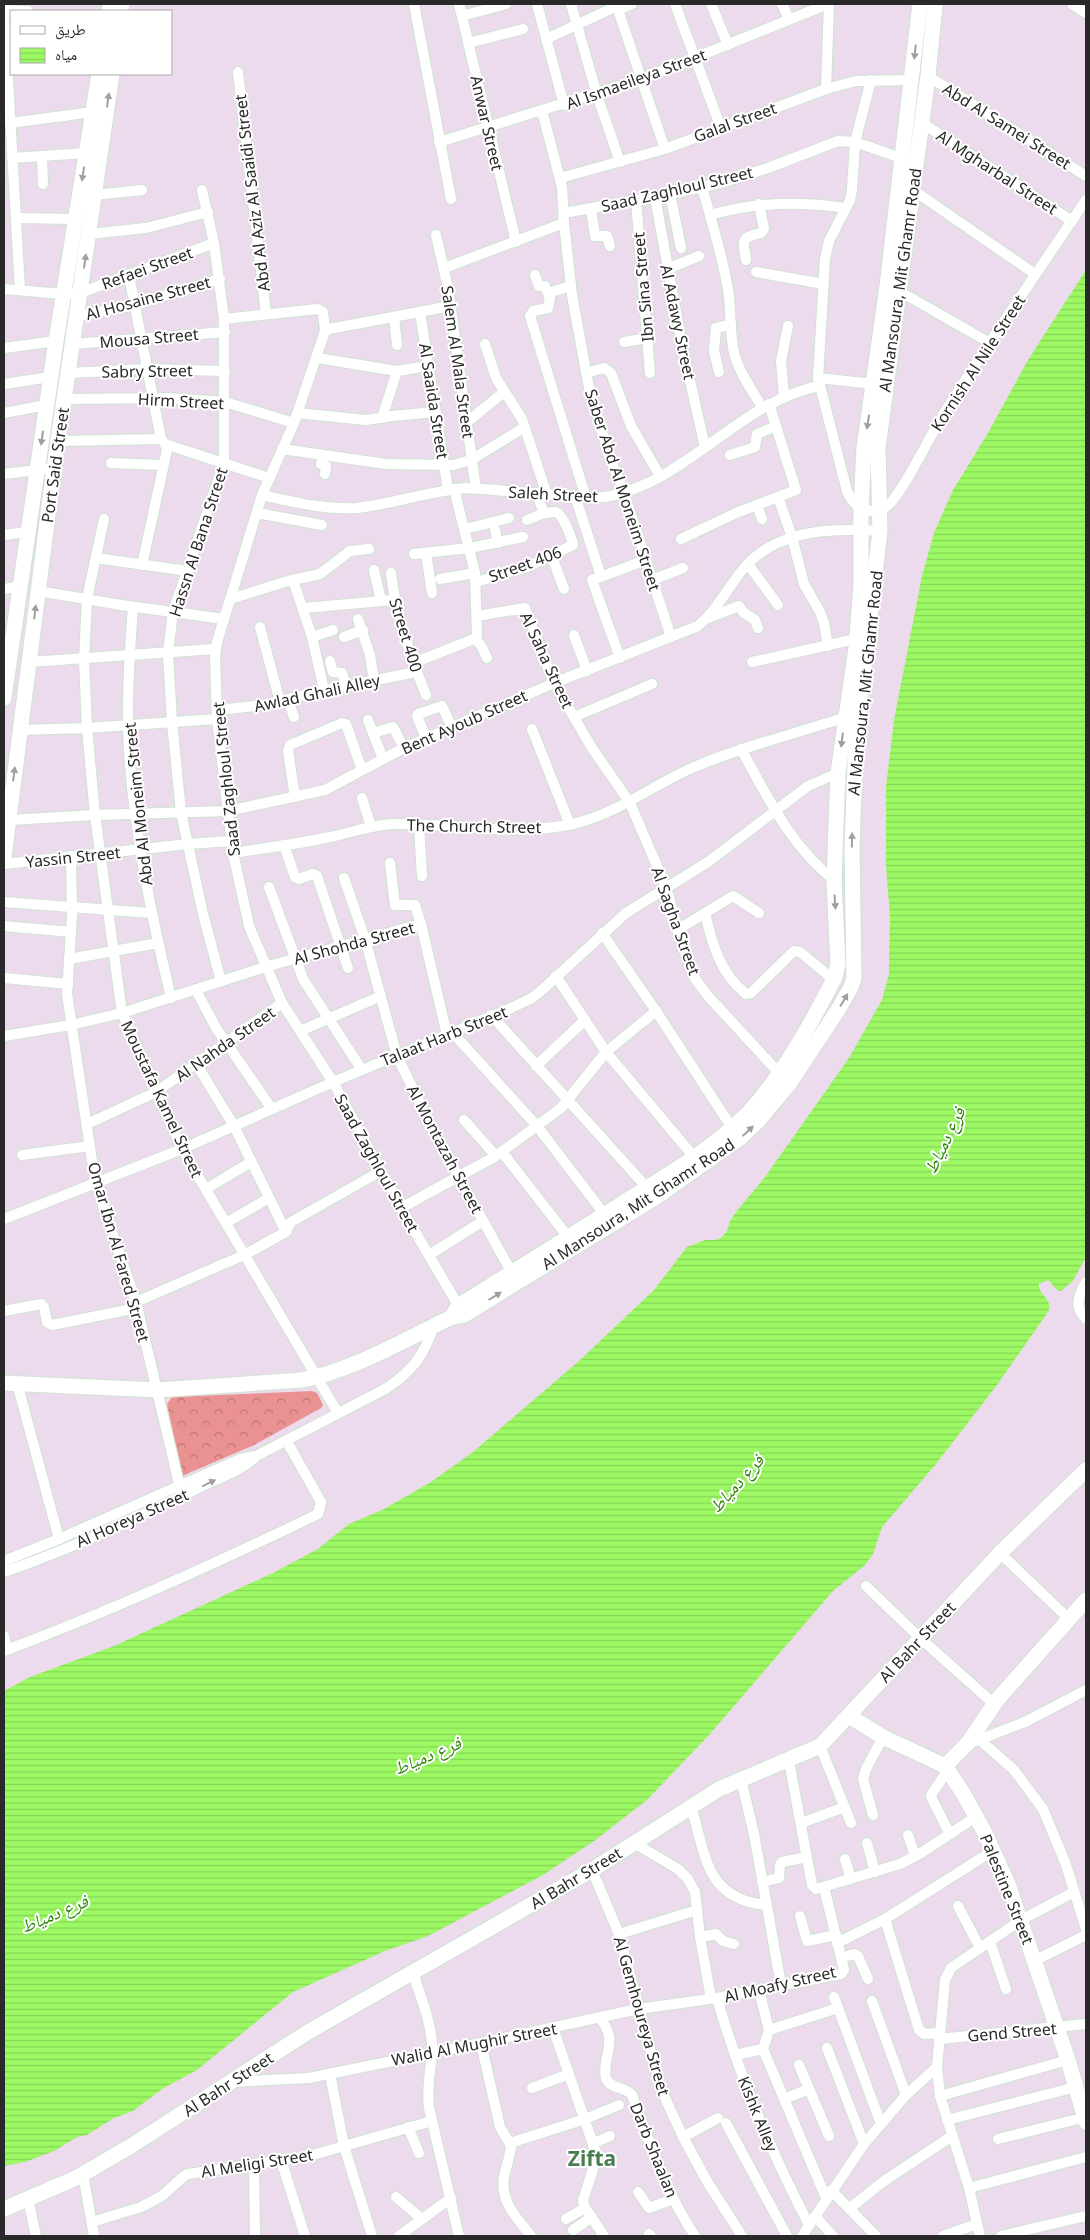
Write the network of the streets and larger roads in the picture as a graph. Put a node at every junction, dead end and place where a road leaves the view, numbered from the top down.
1 (414, 4) edge
2 (459, 4) edge
3 (506, 4) edge
4 (537, 4) edge
5 (571, 4) edge
6 (632, 4) edge
7 (675, 4) edge
8 (711, 4) edge
9 (782, 4) edge
10 (829, 4) edge
11 (920, 4) edge
12 (936, 4) edge
13 (1072, 4) edge
14 (617, 7) edge
15 (807, 8) edge
16 (4, 9) edge
17 (1086, 13) edge
18 (462, 16) junction
19 (789, 19) junction
20 (577, 25) junction
21 (523, 29) dead end
22 (546, 39) junction
23 (7, 43) edge
24 (468, 43) junction
25 (728, 45) junction
26 (696, 58) junction
27 (238, 72) dead end
28 (99, 75) edge
29 (112, 75) edge
30 (928, 76) junction
31 (642, 79) junction
32 (871, 80) junction
33 (912, 80) junction
34 (826, 89) junction
35 (597, 95) junction
36 (564, 104) junction
37 (542, 111) junction
38 (93, 112) junction
39 (10, 123) junction
40 (922, 123) junction
41 (488, 127) junction
42 (721, 128) junction
43 (439, 142) junction
44 (855, 142) junction
45 (664, 149) junction
46 (86, 152) junction
47 (42, 156) junction
48 (901, 158) junction
49 (10, 160) edge
50 (620, 162) junction
51 (1086, 176) edge
52 (560, 178) junction
53 (43, 184) dead end
54 (702, 187) junction
55 (142, 190) dead end
56 (202, 190) dead end
57 (913, 190) junction
58 (670, 194) junction
59 (94, 195) junction
60 (655, 197) junction
61 (451, 199) dead end
62 (636, 200) junction
63 (1086, 200) edge
64 (759, 204) junction
65 (845, 208) junction
66 (591, 209) junction
67 (208, 212) junction
68 (710, 215) junction
69 (16, 218) junction
70 (564, 218) junction
71 (76, 220) junction
72 (1072, 220) junction
73 (89, 234) junction
74 (436, 235) dead end
75 (516, 242) junction
76 (214, 243) junction
77 (610, 246) dead end
78 (680, 248) dead end
79 (699, 256) dead end
80 (746, 260) dead end
81 (444, 268) junction
82 (667, 269) junction
83 (756, 272) dead end
84 (1035, 274) junction
85 (535, 275) dead end
86 (129, 276) junction
87 (220, 279) junction
88 (824, 284) junction
89 (571, 286) junction
90 (4, 289) edge
91 (20, 290) junction
92 (899, 291) junction
93 (80, 293) junction
94 (63, 294) junction
95 (549, 296) junction
96 (135, 304) junction
97 (451, 306) junction
98 (420, 312) junction
99 (266, 314) junction
100 (77, 316) junction
101 (394, 317) junction
102 (224, 319) junction
103 (731, 325) junction
104 (788, 326) dead end
105 (325, 331) junction
106 (225, 332) junction
107 (141, 338) junction
108 (648, 338) junction
109 (56, 341) junction
110 (624, 342) dead end
111 (990, 343) junction
112 (73, 344) junction
113 (485, 344) dead end
114 (397, 345) dead end
115 (4, 348) edge
116 (317, 358) junction
117 (428, 366) junction
118 (146, 369) junction
119 (397, 370) junction
120 (225, 371) junction
121 (719, 372) dead end
122 (68, 373) junction
123 (586, 373) junction
124 (650, 373) dead end
125 (50, 377) junction
126 (818, 382) junction
127 (4, 384) edge
128 (874, 384) junction
129 (504, 392) junction
130 (784, 396) junction
131 (152, 398) junction
132 (65, 399) junction
133 (225, 402) junction
134 (766, 405) junction
135 (46, 406) junction
136 (435, 412) junction
137 (4, 413) edge
138 (297, 413) junction
139 (382, 418) junction
140 (467, 422) junction
141 (294, 423) junction
142 (776, 426) junction
143 (525, 427) junction
144 (58, 441) junction
145 (163, 442) junction
146 (705, 447) junction
147 (282, 449) junction
148 (730, 455) dead end
149 (323, 456) junction
150 (471, 460) junction
151 (224, 463) junction
152 (111, 464) dead end
153 (163, 465) junction
154 (444, 466) junction
155 (54, 468) junction
156 (37, 469) junction
157 (4, 474) edge
158 (325, 474) dead end
159 (660, 476) junction
160 (269, 478) junction
161 (476, 489) junction
162 (451, 490) junction
163 (624, 493) junction
164 (262, 495) junction
165 (542, 495) junction
166 (575, 496) junction
167 (778, 497) junction
168 (586, 498) junction
169 (757, 505) junction
170 (861, 509) junction
171 (880, 509) junction
172 (257, 513) junction
173 (544, 513) junction
174 (509, 518) dead end
175 (104, 519) dead end
176 (762, 519) dead end
177 (526, 520) dead end
178 (322, 525) dead end
179 (465, 529) junction
180 (495, 530) dead end
181 (862, 530) junction
182 (880, 531) junction
183 (28, 532) junction
184 (4, 535) edge
185 (523, 537) dead end
186 (792, 538) junction
187 (682, 539) dead end
188 (498, 542) junction
189 (470, 548) junction
190 (369, 549) dead end
191 (426, 553) junction
192 (414, 554) dead end
193 (552, 557) junction
194 (96, 558) junction
195 (646, 560) junction
196 (748, 564) junction
197 (142, 565) junction
198 (683, 568) dead end
199 (374, 570) dead end
200 (188, 571) junction
201 (391, 573) dead end
202 (476, 577) junction
203 (597, 578) junction
204 (440, 579) dead end
205 (293, 580) junction
206 (652, 580) junction
207 (20, 586) junction
208 (4, 589) edge
209 (564, 590) dead end
210 (38, 591) junction
211 (432, 593) dead end
212 (88, 599) junction
213 (230, 599) junction
214 (394, 600) junction
215 (381, 601) junction
216 (778, 605) dead end
217 (133, 607) junction
218 (304, 608) junction
219 (173, 612) junction
220 (477, 616) junction
221 (358, 618) dead end
222 (224, 619) junction
223 (707, 619) junction
224 (260, 627) dead end
225 (758, 628) dead end
226 (333, 630) dead end
227 (363, 630) junction
228 (574, 635) dead end
229 (312, 637) junction
230 (344, 637) dead end
231 (671, 637) junction
232 (476, 638) junction
233 (856, 639) junction
234 (828, 646) junction
235 (216, 650) junction
236 (168, 653) junction
237 (129, 656) junction
238 (487, 658) dead end
239 (620, 658) junction
240 (84, 660) junction
241 (29, 662) junction
242 (330, 662) dead end
243 (752, 662) dead end
244 (415, 668) junction
245 (587, 670) junction
246 (5, 678) edge
247 (374, 680) junction
248 (554, 683) junction
249 (652, 684) dead end
250 (346, 685) junction
251 (324, 690) junction
252 (426, 695) dead end
253 (4, 698) edge
254 (284, 701) junction
255 (217, 714) junction
256 (294, 717) dead end
257 (574, 717) junction
258 (846, 717) junction
259 (368, 720) dead end
260 (172, 722) junction
261 (128, 726) junction
262 (87, 728) junction
263 (452, 728) junction
264 (532, 729) dead end
265 (20, 730) junction
266 (373, 733) junction
267 (426, 738) junction
268 (404, 748) junction
269 (742, 749) junction
270 (383, 759) junction
271 (362, 770) junction
272 (838, 773) junction
273 (295, 797) junction
274 (362, 798) dead end
275 (630, 803) junction
276 (775, 810) junction
277 (228, 811) junction
278 (181, 812) junction
279 (136, 814) junction
280 (95, 815) junction
281 (8, 820) junction
282 (419, 825) junction
283 (570, 825) junction
284 (371, 827) junction
285 (231, 842) junction
286 (188, 844) junction
287 (284, 846) junction
288 (140, 850) junction
289 (233, 853) junction
290 (101, 854) junction
291 (71, 856) junction
292 (4, 857) edge
293 (390, 863) dead end
294 (4, 864) edge
295 (422, 876) dead end
296 (344, 878) dead end
297 (834, 880) junction
298 (269, 887) dead end
299 (666, 887) junction
300 (4, 902) edge
301 (72, 907) junction
302 (108, 910) junction
303 (759, 912) dead end
304 (151, 913) junction
305 (705, 913) junction
306 (421, 924) junction
307 (4, 926) edge
308 (678, 930) junction
309 (71, 932) junction
310 (602, 933) junction
311 (365, 939) junction
312 (158, 943) junction
313 (341, 946) junction
314 (113, 953) junction
315 (295, 958) junction
316 (69, 959) junction
317 (265, 967) junction
318 (348, 968) dead end
319 (556, 976) junction
320 (4, 978) edge
321 (834, 980) junction
322 (221, 981) junction
323 (68, 984) junction
324 (196, 990) junction
325 (381, 996) junction
326 (171, 998) junction
327 (282, 1004) junction
328 (656, 1011) junction
329 (122, 1013) junction
330 (491, 1015) junction
331 (328, 1019) junction
332 (584, 1020) junction
333 (71, 1025) junction
334 (300, 1031) junction
335 (450, 1034) junction
336 (4, 1036) edge
337 (228, 1043) junction
338 (606, 1052) junction
339 (397, 1056) junction
340 (197, 1065) junction
341 (536, 1066) junction
342 (362, 1070) junction
343 (779, 1073) junction
344 (333, 1082) junction
345 (156, 1092) junction
346 (568, 1100) junction
347 (272, 1109) junction
348 (464, 1120) dead end
349 (87, 1124) junction
350 (234, 1126) junction
351 (537, 1126) junction
352 (732, 1128) junction
353 (90, 1146) junction
354 (182, 1149) junction
355 (499, 1154) junction
356 (22, 1155) dead end
357 (694, 1157) junction
358 (251, 1162) junction
359 (381, 1171) junction
360 (458, 1176) junction
361 (96, 1184) junction
362 (206, 1189) junction
363 (652, 1192) junction
364 (269, 1198) junction
365 (401, 1208) junction
366 (605, 1214) junction
367 (4, 1220) edge
368 (483, 1221) junction
369 (226, 1223) junction
370 (286, 1232) junction
371 (572, 1242) junction
372 (244, 1255) junction
373 (429, 1255) junction
374 (512, 1273) junction
375 (1086, 1282) edge
376 (136, 1305) junction
377 (4, 1311) edge
378 (458, 1313) junction
379 (1086, 1319) edge
380 (434, 1325) junction
381 (318, 1377) junction
382 (10, 1383) edge
383 (158, 1390) junction
384 (338, 1413) junction
385 (286, 1440) junction
386 (256, 1456) junction
387 (1086, 1470) edge
388 (178, 1485) junction
389 (182, 1496) junction
390 (59, 1539) junction
391 (1000, 1553) junction
392 (34, 1556) junction
393 (4, 1561) edge
394 (4, 1572) edge
395 (866, 1586) dead end
396 (1086, 1600) edge
397 (1070, 1620) junction
398 (4, 1636) edge
399 (920, 1638) junction
400 (6, 1650) edge
401 (1086, 1690) edge
402 (994, 1704) junction
403 (849, 1716) junction
404 (883, 1738) junction
405 (974, 1742) junction
406 (820, 1746) junction
407 (789, 1761) junction
408 (947, 1768) junction
409 (741, 1779) junction
410 (691, 1806) junction
411 (845, 1807) junction
412 (873, 1815) dead end
413 (977, 1816) junction
414 (800, 1823) junction
415 (851, 1824) dead end
416 (950, 1834) junction
417 (908, 1835) dead end
418 (634, 1843) junction
419 (867, 1843) dead end
420 (994, 1850) junction
421 (915, 1856) junction
422 (807, 1857) junction
423 (845, 1859) dead end
424 (592, 1870) junction
425 (875, 1872) junction
426 (850, 1879) junction
427 (762, 1882) junction
428 (822, 1888) junction
429 (1074, 1892) junction
430 (766, 1905) junction
431 (958, 1906) dead end
432 (697, 1910) junction
433 (800, 1916) dead end
434 (885, 1919) junction
435 (1021, 1920) junction
436 (1086, 1929) edge
437 (619, 1934) junction
438 (1086, 1935) edge
439 (700, 1937) junction
440 (836, 1939) junction
441 (990, 1942) junction
442 (734, 1944) dead end
443 (980, 1948) junction
444 (841, 1958) junction
445 (1034, 1960) junction
446 (413, 1973) junction
447 (868, 1980) dead end
448 (781, 1986) junction
449 (1006, 1989) dead end
450 (759, 1990) junction
451 (834, 1997) dead end
452 (714, 1999) junction
453 (872, 2001) dead end
454 (838, 2008) junction
455 (638, 2009) junction
456 (600, 2018) junction
457 (1086, 2024) edge
458 (1057, 2027) junction
459 (553, 2028) junction
460 (769, 2030) junction
461 (939, 2036) junction
462 (481, 2044) junction
463 (827, 2048) dead end
464 (763, 2049) junction
465 (431, 2053) junction
466 (735, 2055) junction
467 (1068, 2060) junction
468 (799, 2065) dead end
469 (937, 2067) junction
470 (330, 2074) junction
471 (569, 2074) junction
472 (230, 2082) junction
473 (1076, 2087) junction
474 (532, 2088) dead end
475 (809, 2089) junction
476 (906, 2095) junction
477 (940, 2096) junction
478 (784, 2099) junction
479 (618, 2105) dead end
480 (585, 2118) junction
481 (1086, 2119) edge
482 (947, 2120) junction
483 (432, 2121) junction
484 (881, 2124) junction
485 (408, 2127) junction
486 (610, 2136) dead end
487 (829, 2136) dead end
488 (952, 2136) junction
489 (683, 2137) junction
490 (998, 2139) dead end
491 (510, 2143) junction
492 (594, 2143) junction
493 (864, 2144) junction
494 (344, 2146) junction
495 (419, 2153) dead end
496 (1086, 2157) edge
497 (281, 2160) junction
498 (254, 2164) junction
499 (83, 2174) junction
500 (969, 2188) junction
501 (638, 2192) dead end
502 (829, 2194) junction
503 (396, 2197) dead end
504 (451, 2198) junction
505 (28, 2199) junction
506 (673, 2200) junction
507 (4, 2208) edge
508 (585, 2208) junction
509 (850, 2208) junction
510 (815, 2216) junction
511 (1086, 2216) edge
512 (592, 2218) junction
513 (422, 2219) junction
514 (566, 2220) dead end
515 (92, 2222) junction
516 (977, 2224) junction
517 (809, 2225) junction
518 (573, 2230) dead end
519 (36, 2236) edge
520 (94, 2236) edge
521 (255, 2236) edge
522 (305, 2236) edge
523 (372, 2236) edge
524 (399, 2236) edge
525 (459, 2236) edge
526 (531, 2236) edge
527 (604, 2236) edge
528 (696, 2236) edge
529 (742, 2236) edge
530 (787, 2236) edge
531 (802, 2236) edge
532 (833, 2236) edge
533 (876, 2236) edge
534 (943, 2236) edge
535 (980, 2236) edge
536 (1001, 2236) edge

1 - 43 street
2 - 18 street, Anwar Street
3 - 18 street
4 - 22 street
5 - 20 street
6 - 14 street
7 - 26 street
8 - 25 street
9 - 19 street
10 - 15 street, Al Ismaeileya Street
10 - 34 street
11 -> 33 street, Al Mansoura, Mit Ghamr Road
12 - 30 street, Al Mansoura, Mit Ghamr Road
13 - 17 street
14 - 20 street
14 - 31 street
15 - 19 street, Al Ismaeileya Street
16 - 23 street
18 - 24 street, Anwar Street
19 - 25 street, Al Ismaeileya Street
20 - 22 street
20 - 35 street
21 - 24 street
22 - 36 street
23 - 39 street
24 - 41 street, Anwar Street
25 - 26 street, Al Ismaeileya Street
26 - 31 street, Al Ismaeileya Street
26 - 42 street
27 - 99 street, Abd Al Aziz Al Saaidi Street
28 - 38 street, Port Said Street
59 -> 29 street, Port Said Street
30 - 40 street, Al Mansoura, Mit Ghamr Road
30 - 51 street, Abd Al Samei Street
31 - 35 street, Al Ismaeileya Street
31 - 45 street
32 - 33 street, Galal Street
32 - 34 street, Galal Street
32 - 44 street
33 - 48 street, Al Mansoura, Mit Ghamr Road
34 - 42 street, Galal Street
35 - 36 street, Al Ismaeileya Street
35 - 50 street
36 - 37 street, Al Ismaeileya Street
37 - 41 street, Al Ismaeileya Street
37 - 52 street, Saber Abd Al Moneim Street
38 - 39 street
38 - 46 street, Port Said Street
39 - 49 street
40 - 57 street, Al Mansoura, Mit Ghamr Road
40 - 72 street, Al Mgharbal Street
41 - 43 street, Al Ismaeileya Street
41 - 75 street, Anwar Street
42 - 45 street, Galal Street
43 - 61 street
44 - 48 street, Saad Zaghloul Street
44 - 54 street, Saad Zaghloul Street
44 - 65 street
45 - 50 street, Galal Street
46 - 47 street
46 -> 71 street, Port Said Street
47 - 49 street
47 - 53 street
48 - 128 street, Al Mansoura, Mit Ghamr Road
49 - 69 street
50 - 52 street, Galal Street
52 - 70 street, Saber Abd Al Moneim Street
54 - 58 street, Saad Zaghloul Street
54 - 68 street
55 - 59 street
56 - 67 street, Hassn Al Bana Street
57 - 84 street
57 - 92 street, Al Mansoura, Mit Ghamr Road
58 - 60 street, Saad Zaghloul Street
58 - 78 street
59 - 73 street, Port Said Street
60 - 62 street, Saad Zaghloul Street
60 - 82 street, Al Adawy Street
62 - 66 street, Saad Zaghloul Street
62 - 108 street, Ibn Sina Street
63 - 72 street, Kornish Al Nile Street
64 - 65 street
64 - 68 street
64 - 80 street
65 - 88 street
66 - 70 street, Saad Zaghloul Street
66 - 77 street
67 - 73 street
67 - 76 street, Hassn Al Bana Street
68 - 103 street
69 - 71 street
69 - 91 street
70 - 75 street, Saad Zaghloul Street
70 - 89 street, Saber Abd Al Moneim Street
71 - 94 street, Port Said Street
72 - 84 street, Kornish Al Nile Street
93 -> 73 street, Port Said Street
74 - 81 street, Salem Al Mala Street
75 - 81 street, Saad Zaghloul Street
76 - 86 street, Refaei Street
76 - 87 street, Hassn Al Bana Street
79 - 82 street
81 - 97 street, Salem Al Mala Street
82 - 146 street, Al Adawy Street
83 - 88 street
84 - 111 street, Kornish Al Nile Street
85 - 95 street
86 - 93 street, Refaei Street
86 - 96 street
87 - 96 street, Al Hosaine Street
87 - 102 street, Hassn Al Bana Street
88 - 126 street
89 - 95 street
89 - 123 street, Saber Abd Al Moneim Street
90 - 91 street, Refaei Street
91 - 94 street, Refaei Street
92 - 111 street
92 - 171 street, Al Mansoura, Mit Ghamr Road
93 - 94 street, Refaei Street
93 - 100 street, Port Said Street
94 - 109 street, Port Said Street
95 - 168 street
96 - 100 street, Al Hosaine Street
96 - 107 street
97 - 98 street
97 - 140 street, Salem Al Mala Street
98 - 101 street
98 - 117 street, Al Saaida Street
99 - 102 street
99 - 105 street
100 - 112 street, Port Said Street
101 - 105 street
101 - 114 street
102 - 106 street, Hassn Al Bana Street
103 - 121 street
103 - 134 street
104 - 130 street
105 - 116 street, Saad Zaghloul Street
106 - 107 street, Mousa Street
106 - 120 street, Hassn Al Bana Street
107 - 112 street, Mousa Street
107 - 118 street
108 - 110 street
108 - 124 street, Ibn Sina Street
109 - 115 street
109 - 125 street, Port Said Street
111 - 171 street, Kornish Al Nile Street
112 - 122 street, Port Said Street
113 - 129 street
116 - 119 street
116 - 138 street, Saad Zaghloul Street
117 - 119 street
117 - 136 street, Al Saaida Street
118 - 120 street, Sabry Street
118 - 122 street, Sabry Street
118 - 131 street
119 - 139 street
120 - 133 street, Hassn Al Bana Street
122 - 132 street, Port Said Street
123 - 159 street
123 - 163 street, Saber Abd Al Moneim Street
125 - 127 street
125 - 135 street, Port Said Street
126 - 128 street, Saleh Street
126 - 130 street, Saleh Street
126 - 170 street
128 -> 170 street, Al Mansoura, Mit Ghamr Road
129 - 140 street
129 - 143 street
130 - 134 street, Saleh Street
131 - 132 street, Hirm Street
131 - 133 street, Hirm Street
131 - 145 street
132 - 144 street, Port Said Street
133 - 141 street, Hirm Street
133 - 151 street, Hassn Al Bana Street
134 - 142 street
134 - 146 street, Saleh Street
135 - 137 street
135 -> 156 street, Port Said Street
136 - 139 street
136 - 154 street, Al Saaida Street
138 - 139 street
138 - 141 street, Saad Zaghloul Street
140 - 150 street, Salem Al Mala Street
141 - 147 street, Saad Zaghloul Street
142 - 148 street
142 - 167 street
143 - 150 street
143 - 165 street
144 - 145 street
144 - 155 street, Port Said Street
145 - 151 street
145 - 153 street
146 - 159 street, Saleh Street
147 - 149 street
147 - 160 street, Saad Zaghloul Street
149 - 154 street
149 - 158 street
150 - 154 street
150 - 161 street, Salem Al Mala Street
151 - 160 street
151 - 200 street, Hassn Al Bana Street
152 - 153 street
153 - 197 street
154 - 162 street, Al Saaida Street
155 - 156 street
155 - 210 street, Port Said Street
156 - 157 street
156 - 183 street, Port Said Street
159 - 163 street, Saleh Street
160 - 164 street, Saad Zaghloul Street
161 - 162 street, Saleh Street
161 - 165 street, Saleh Street
162 - 164 street, Saleh Street
162 - 179 street
163 - 168 street, Saleh Street
163 - 195 street, Saber Abd Al Moneim Street
164 - 172 street, Saad Zaghloul Street
165 - 166 street, Saleh Street
165 - 173 street
166 - 168 street, Saleh Street
166 - 203 street
167 - 169 street
167 - 186 street
169 - 176 street
169 - 187 street
170 - 171 street
170 - 181 street, Al Mansoura, Mit Ghamr Road
171 - 182 street, Al Mansoura, Mit Ghamr Road
172 - 178 street
172 - 213 street, Saad Zaghloul Street
173 - 177 street
173 - 193 street, Street 406
174 - 179 street
175 - 194 street, Moustafa Kamel Street
179 - 189 street
180 - 188 street
181 - 182 street, Bent Ayoub Street
181 - 186 street, Bent Ayoub Street
181 - 233 street, Al Mansoura, Mit Ghamr Road
363 -> 182 street, Al Mansoura, Mit Ghamr Road
183 - 184 street
183 - 207 street, Port Said Street
185 - 188 street
186 - 196 street, Bent Ayoub Street
186 - 234 street
188 - 189 street
189 - 191 street
189 - 202 street
190 - 205 street
191 - 192 street
191 - 211 street
193 - 202 street, Street 406
193 - 209 street
194 - 197 street
194 - 212 street, Moustafa Kamel Street
195 - 203 street
195 - 206 street, Saber Abd Al Moneim Street
196 - 216 street
196 - 223 street, Bent Ayoub Street
197 - 200 street
198 - 206 street
199 - 215 street
200 - 219 street, Hassn Al Bana Street
201 - 214 street, Street 400
202 - 204 street, Street 406
202 - 220 street
203 - 239 street
205 - 213 street
205 - 218 street
206 - 231 street, Saber Abd Al Moneim Street
207 - 208 street
207 - 246 street, Port Said Street
210 - 212 street
241 -> 210 street, Port Said Street
212 - 217 street
212 - 240 street, Moustafa Kamel Street
213 - 222 street, Saad Zaghloul Street
214 - 215 street
214 - 244 street, Street 400
215 - 218 street
217 - 219 street
217 - 237 street, Abd Al Moneim Street
218 - 229 street
219 - 222 street
219 - 236 street, Hassn Al Bana Street
220 - 232 street
220 - 248 street, Al Saha Street
221 - 227 street
222 - 235 street, Saad Zaghloul Street
223 - 225 street
223 - 231 street, Bent Ayoub Street
224 - 254 street
226 - 229 street
227 - 230 street
227 - 247 street
228 - 245 street
229 - 251 street
231 - 239 street, Bent Ayoub Street
232 - 238 street
232 - 244 street, Awlad Ghali Alley
233 - 234 street
233 - 258 street, Al Mansoura, Mit Ghamr Road
234 - 243 street
235 - 236 street
235 - 255 street, Saad Zaghloul Street
236 - 237 street
236 - 260 street, Hassn Al Bana Street
237 - 240 street
237 - 261 street, Abd Al Moneim Street
239 - 245 street, Bent Ayoub Street
240 - 241 street
240 - 262 street, Moustafa Kamel Street
241 - 265 street, Port Said Street
242 - 250 street
244 - 247 street, Awlad Ghali Alley
244 - 252 street, Street 400
245 - 248 street, Bent Ayoub Street
246 - 253 street, Port Said Street
247 - 250 street, Awlad Ghali Alley
248 - 257 street, Al Saha Street
248 - 263 street, Bent Ayoub Street
249 - 257 street
250 - 251 street, Awlad Ghali Alley
251 - 254 street, Awlad Ghali Alley
254 - 255 street, Awlad Ghali Alley
254 - 256 street
255 - 260 street, Awlad Ghali Alley
255 - 277 street, Saad Zaghloul Street
257 - 275 street, Al Saha Street
258 - 269 street, The Church Street
258 -> 272 street, Al Mansoura, Mit Ghamr Road
259 - 266 street
260 - 261 street, Awlad Ghali Alley
260 - 278 street, Hassn Al Bana Street
261 - 262 street, Awlad Ghali Alley
261 - 279 street, Abd Al Moneim Street
262 - 265 street, Awlad Ghali Alley
262 - 280 street, Moustafa Kamel Street
263 - 267 street, Bent Ayoub Street
263 - 267 street
264 - 283 street
281 -> 265 street, Port Said Street
266 - 268 street
266 - 270 street
267 - 268 street, Bent Ayoub Street
268 - 270 street, Bent Ayoub Street
269 - 275 street, The Church Street
269 - 276 street
270 - 271 street, Bent Ayoub Street
271 - 273 street, Bent Ayoub Street
271 - 273 street
272 - 276 street, Talaat Harb Street
272 - 297 street, Al Mansoura, Mit Ghamr Road
273 - 277 street, Bent Ayoub Street
274 - 284 street
275 - 283 street, The Church Street
275 - 299 street, Al Sagha Street
276 - 297 street
276 - 299 street, Talaat Harb Street
277 - 278 street, Bent Ayoub Street
277 - 285 street, Saad Zaghloul Street
278 - 279 street, Bent Ayoub Street
278 - 286 street, Hassn Al Bana Street
279 - 280 street, Bent Ayoub Street
279 - 288 street, Abd Al Moneim Street
280 - 281 street, Bent Ayoub Street
280 - 290 street, Moustafa Kamel Street
281 - 292 street, Port Said Street
282 - 283 street, The Church Street
282 - 284 street, The Church Street
282 - 295 street
284 - 287 street, The Church Street
285 - 286 street, Yassin Street
285 - 289 street, Saad Zaghloul Street
286 - 288 street, Yassin Street
286 - 322 street, Hassn Al Bana Street
287 - 289 street, The Church Street
287 - 313 street
288 - 290 street, Yassin Street
288 - 304 street, Abd Al Moneim Street
289 - 317 street, Saad Zaghloul Street
290 - 291 street, Yassin Street
290 - 302 street, Moustafa Kamel Street
291 - 294 street, Yassin Street
291 - 301 street, Omar Ibn Al Fared Street
293 - 306 street
296 - 311 street, Al Montazah Street
297 -> 321 street, Al Mansoura, Mit Ghamr Road
298 - 315 street
299 - 308 street, Al Sagha Street
299 - 310 street, Talaat Harb Street
300 - 301 street
301 - 302 street
301 - 309 street, Omar Ibn Al Fared Street
302 - 304 street
302 - 314 street, Moustafa Kamel Street
303 - 305 street
304 - 312 street, Abd Al Moneim Street
305 - 308 street
305 - 321 street
306 - 311 street, Al Shohda Street
306 - 335 street, Al Shohda Street
307 - 309 street
308 - 343 street, Al Sagha Street
309 - 316 street, Omar Ibn Al Fared Street
310 - 319 street, Talaat Harb Street
310 - 328 street
311 - 313 street, Al Shohda Street
311 - 325 street, Al Montazah Street
312 - 314 street
312 - 326 street, Abd Al Moneim Street
313 - 315 street, Al Shohda Street
313 - 318 street
314 - 316 street
314 - 329 street, Moustafa Kamel Street
315 - 317 street, Al Shohda Street
315 - 331 street
316 - 323 street, Omar Ibn Al Fared Street
317 - 322 street, Al Shohda Street
317 - 327 street, Saad Zaghloul Street
319 - 330 street, Talaat Harb Street
319 - 332 street
320 - 323 street
321 - 343 street, Al Mansoura, Mit Ghamr Road
322 - 324 street, Al Shohda Street
323 - 333 street, Omar Ibn Al Fared Street
324 - 326 street, Al Shohda Street
324 - 337 street
325 - 331 street
325 - 339 street, Al Montazah Street
326 - 329 street, Al Shohda Street
327 - 334 street, Saad Zaghloul Street
327 - 337 street, Al Nahda Street
328 - 338 street
328 - 352 street
329 - 333 street, Al Shohda Street
329 - 345 street, Moustafa Kamel Street
330 - 335 street, Talaat Harb Street
330 - 341 street
331 - 334 street
331 - 342 street
332 - 338 street
332 - 341 street
333 - 336 street, Al Shohda Street
333 - 349 street, Omar Ibn Al Fared Street
334 - 344 street, Saad Zaghloul Street
335 - 339 street, Talaat Harb Street
335 - 351 street
337 - 340 street, Al Nahda Street
337 - 347 street
338 - 346 street
338 - 357 street
339 - 342 street, Talaat Harb Street
339 - 360 street, Al Montazah Street
340 - 345 street, Al Nahda Street
340 - 350 street
341 - 346 street
342 - 344 street, Talaat Harb Street
343 - 352 street, Al Mansoura, Mit Ghamr Road
344 - 347 street, Talaat Harb Street
344 - 359 street, Saad Zaghloul Street
345 - 349 street, Al Nahda Street
345 - 354 street, Moustafa Kamel Street
346 - 351 street
346 - 363 street
347 - 350 street, Talaat Harb Street
348 - 355 street
349 - 353 street, Omar Ibn Al Fared Street
350 - 354 street, Talaat Harb Street
350 - 358 street
351 - 355 street
351 - 366 street
352 - 357 street, Al Mansoura, Mit Ghamr Road
353 - 356 street
353 - 361 street, Omar Ibn Al Fared Street
354 - 361 street, Talaat Harb Street
354 - 362 street, Moustafa Kamel Street
355 - 360 street
355 - 371 street
357 - 363 street, Al Mansoura, Mit Ghamr Road
358 - 362 street
358 - 364 street
359 - 365 street, Saad Zaghloul Street
359 - 370 street
360 - 365 street
360 - 368 street, Al Montazah Street
361 - 367 street, Talaat Harb Street
361 - 376 street, Omar Ibn Al Fared Street
362 - 369 street, Moustafa Kamel Street
363 - 366 street, Al Mansoura, Mit Ghamr Road
363 - 371 street, Al Mansoura, Mit Ghamr Road
364 - 369 street
364 - 370 street
365 - 373 street, Saad Zaghloul Street
366 - 371 street, Al Mansoura, Mit Ghamr Road
368 - 373 street
368 - 374 street, Al Montazah Street
369 - 372 street, Moustafa Kamel Street
370 - 372 street
371 - 374 street, Al Mansoura, Mit Ghamr Road
378 -> 371 street, Al Mansoura, Mit Ghamr Road
372 - 376 street
372 - 381 street, Moustafa Kamel Street
373 - 378 street, Saad Zaghloul Street
374 - 378 street, Al Mansoura, Mit Ghamr Road
375 - 379 street
376 - 377 street
376 - 383 street, Omar Ibn Al Fared Street
378 - 380 street, Al Mansoura, Mit Ghamr Road
380 - 381 street, Al Mansoura, Mit Ghamr Road
380 - 384 street, Al Horeya Street
381 - 383 street, Al Mansoura, Mit Ghamr Road
381 - 384 street, Moustafa Kamel Street
382 - 383 street, Al Mansoura, Mit Ghamr Road
382 - 390 street
383 - 388 street, Omar Ibn Al Fared Street
384 - 385 street, Al Horeya Street
385 - 386 street, Al Horeya Street
385 - 400 street
386 - 388 street, Al Horeya Street
389 -> 386 street, Al Horeya Street
387 - 391 street, Al Bahr Street
388 - 389 street, Omar Ibn Al Fared Street
388 - 390 street, Al Horeya Street
389 - 392 street, Al Horeya Street
390 - 392 street, Al Horeya Street
391 - 397 street
391 - 399 street, Al Bahr Street
392 - 393 street, Al Horeya Street
392 - 394 street, Al Horeya Street
395 - 399 street
396 - 397 street
397 - 402 street
398 - 400 street
399 - 402 street
399 - 403 street, Al Bahr Street
401 - 405 street
402 - 405 street
403 - 404 street
403 - 406 street, Al Bahr Street
404 - 408 street
404 - 412 street
405 - 408 street
405 - 429 street
406 - 407 street, Al Bahr Street
406 - 411 street
407 - 409 street, Al Bahr Street
407 - 414 street
408 - 413 street, Palestine Street
408 - 416 street
409 - 410 street, Al Bahr Street
409 - 427 street
410 - 418 street, Al Bahr Street
410 - 430 street
411 - 414 street
411 - 415 street
413 - 416 street
413 - 420 street, Palestine Street
414 - 422 street
416 - 421 street
417 - 421 street
418 - 424 street, Al Bahr Street
418 - 432 street, Kishk Alley
419 - 425 street
420 - 434 street
420 - 435 street, Palestine Street
421 - 425 street
422 - 427 street
422 - 428 street
423 - 426 street
424 - 437 street, Al Gemhoureya Street
424 - 446 street, Al Bahr Street
425 - 426 street
426 - 428 street
427 - 430 street
428 - 440 street
429 - 435 street
429 - 436 street
430 - 448 street
431 - 443 street
432 - 437 street
432 - 439 street, Kishk Alley
433 - 440 street
434 - 440 street
434 - 461 street, Gend Street
435 - 441 street
435 - 445 street, Palestine Street
437 - 455 street, Al Gemhoureya Street
438 - 445 street
439 - 442 street
439 - 452 street, Kishk Alley
440 - 444 street
441 - 443 street
441 - 449 street
443 - 461 street
444 - 447 street
444 - 448 street, Al Moafy Street
445 - 458 street, Palestine Street
446 - 465 street
446 - 472 street, Al Bahr Street
448 - 450 street, Al Moafy Street
450 - 452 street, Al Moafy Street
450 - 460 street
451 - 454 street
452 - 455 street, Walid Al Mughir Street
452 - 466 street, Kishk Alley
453 - 476 street
454 - 460 street
454 - 484 street
455 - 456 street, Walid Al Mughir Street
455 - 489 street, Al Gemhoureya Street
456 - 459 street, Walid Al Mughir Street
456 - 506 street, Darb Shaalan
457 - 458 street, Gend Street
458 - 461 street, Gend Street
458 - 467 street, Palestine Street
459 - 462 street, Walid Al Mughir Street
459 - 471 street
460 - 464 street
461 - 469 street
462 - 465 street, Walid Al Mughir Street
462 - 491 street
463 - 493 street
464 - 466 street
464 - 478 street
465 - 470 street, Walid Al Mughir Street
465 - 483 street
466 - 517 street, Kishk Alley
467 - 473 street, Palestine Street
467 - 477 street
468 - 475 street
469 - 476 street
469 - 477 street
470 - 472 street, Walid Al Mughir Street
470 - 494 street
471 - 474 street
471 - 480 street
472 - 499 street, Al Bahr Street
473 - 481 street, Palestine Street
473 - 482 street
475 - 478 street
475 - 487 street
476 - 484 street
477 - 482 street
478 - 502 street
479 - 480 street
480 - 491 street
480 - 492 street
481 - 490 street
482 - 488 street
483 - 485 street, Al Meligi Street
483 - 504 street
484 - 493 street
485 - 494 street, Al Meligi Street
485 - 495 street
486 - 492 street
488 - 500 street
488 - 509 street
489 - 529 street, Al Gemhoureya Street
489 - 530 street
491 - 526 street
492 - 508 street
493 - 502 street
494 - 497 street, Al Meligi Street
494 - 523 street
496 - 500 street
497 - 498 street, Al Meligi Street
497 - 522 street
498 - 515 street, Al Meligi Street
498 - 521 street
499 - 505 street, Al Bahr Street
499 - 515 street
500 - 516 street
501 - 506 street
502 - 509 street
502 - 510 street
503 - 513 street
504 - 513 street
504 - 525 street
505 - 507 street, Al Bahr Street
505 - 519 street
506 - 528 street, Darb Shaalan
508 - 512 street
508 - 514 street
509 - 533 street
510 - 517 street
510 - 532 street
511 - 536 street
512 - 518 street
512 - 527 street
513 - 524 street
515 - 520 street
516 - 534 street
516 - 535 street
517 - 531 street

